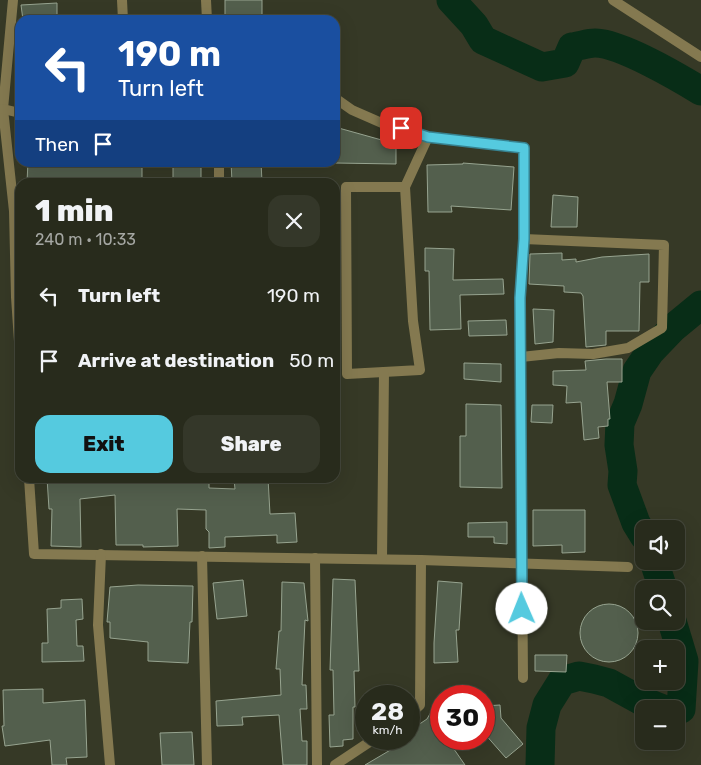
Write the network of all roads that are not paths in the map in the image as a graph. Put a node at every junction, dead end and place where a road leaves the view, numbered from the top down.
1 (13, 0) edge
2 (122, 0) edge
3 (206, 0) edge
4 (613, 0) edge
5 (123, 15) edge
6 (207, 15) edge
7 (701, 57) edge
8 (340, 102) edge
9 (3, 109) junction
10 (15, 112) edge
11 (428, 137) junction
12 (405, 187) junction
13 (15, 196) edge
14 (524, 239) junction
15 (521, 357) junction
16 (384, 372) junction
17 (29, 483) edge
18 (100, 554) junction
19 (202, 556) junction
20 (315, 558) junction
21 (382, 559) junction
22 (421, 560) junction
23 (522, 563) junction
24 (628, 567) dead end
25 (523, 678) dead end
26 (420, 705) edge
27 (358, 750) edge
28 (110, 765) edge
29 (207, 765) edge
30 (317, 765) edge
31 (335, 765) edge

1 - 9 street
2 - 5 street
3 - 6 street
4 - 7 street
8 - 11 street
9 - 10 street
9 - 13 street
11 - 12 street
11 - 14 street
12 - 16 street
12 - 16 street
14 - 15 street
14 - 15 street
15 - 23 street
16 - 21 street
17 - 18 street
18 - 19 street
18 - 28 street
19 - 20 street
19 - 29 street
20 - 21 street
20 - 30 street
21 - 22 street
22 - 23 street
22 - 26 street
23 - 24 street
23 - 25 street
27 - 31 street

